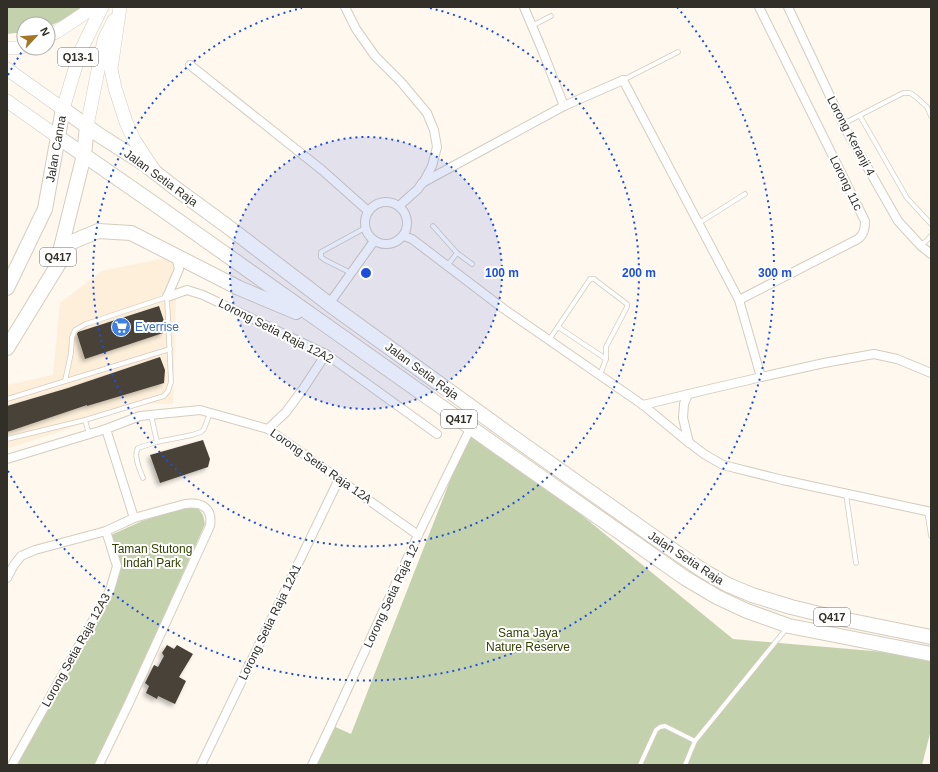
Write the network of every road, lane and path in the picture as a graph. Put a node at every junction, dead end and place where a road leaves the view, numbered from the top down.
1 (94, 7) edge
2 (102, 7) edge
3 (345, 7) edge
4 (524, 7) edge
5 (759, 7) edge
6 (788, 7) edge
7 (120, 9) edge
8 (551, 16) dead end
9 (532, 26) junction
10 (56, 32) edge
11 (678, 52) dead end
12 (190, 65) dead end
13 (7, 69) edge
14 (623, 80) junction
15 (7, 101) edge
16 (564, 106) junction
17 (63, 109) junction
18 (860, 116) junction
19 (931, 116) edge
20 (843, 124) junction
21 (86, 126) junction
22 (58, 137) junction
23 (84, 156) junction
24 (156, 173) junction
25 (422, 183) junction
26 (745, 194) dead end
27 (399, 206) junction
28 (368, 211) junction
29 (699, 223) junction
30 (931, 224) edge
31 (433, 226) dead end
32 (365, 228) junction
33 (404, 236) junction
34 (931, 236) edge
35 (374, 241) junction
36 (921, 246) junction
37 (457, 253) junction
38 (931, 254) edge
39 (176, 256) junction
40 (472, 264) dead end
41 (447, 266) junction
42 (56, 268) junction
43 (351, 273) junction
44 (7, 288) edge
45 (167, 297) junction
46 (739, 300) junction
47 (329, 304) junction
48 (319, 321) junction
49 (558, 327) junction
50 (548, 340) junction
51 (7, 348) edge
52 (170, 349) junction
53 (326, 354) junction
54 (606, 359) junction
55 (931, 373) edge
56 (600, 376) junction
57 (761, 377) junction
58 (66, 381) junction
59 (688, 394) junction
60 (7, 399) edge
61 (642, 405) junction
62 (210, 413) junction
63 (151, 415) junction
64 (85, 420) junction
65 (471, 427) junction
66 (268, 428) junction
67 (106, 429) junction
68 (89, 434) junction
69 (437, 434) dead end
70 (7, 439) edge
71 (158, 442) junction
72 (690, 443) junction
73 (7, 459) edge
74 (143, 478) dead end
75 (339, 479) junction
76 (846, 494) junction
77 (929, 512) edge
78 (134, 518) junction
79 (106, 531) junction
80 (418, 535) junction
81 (931, 536) edge
82 (856, 563) dead end
83 (7, 578) edge
84 (752, 595) junction
85 (789, 626) junction
86 (914, 634) junction
87 (931, 637) edge
88 (931, 645) edge
89 (931, 654) edge
90 (695, 741) junction
91 (12, 765) edge
92 (99, 765) edge
93 (201, 765) edge
94 (312, 765) edge
95 (640, 765) edge
96 (685, 765) edge

1 - 10 main road
2 - 17 main road, Jalan Canna / Q13-1
3 - 25 street
4 - 9 street
5 - 46 street, Lorong 11c
6 - 20 street, Lorong Keranji 4
7 - 21 main road
7 - 24 main road
8 - 9 lane
9 - 16 street
11 - 14 lane
12 - 28 street
13 - 17 main road
14 - 16 street
14 - 29 street
15 - 22 main road
16 - 25 street
17 - 21 highway, Q417
17 - 22 highway, Jalan Canna / Q417
18 - 19 lane
18 - 20 lane
18 - 30 lane
20 - 36 street, Lorong Keranji 4
21 - 23 highway, Q417
21 - 24 highway, Jalan Setia Raja / Q417
22 - 23 highway, Q417
22 - 44 highway, Jalan Canna / Q417
23 - 42 highway, Q417
23 - 48 highway, Jalan Setia Raja / Q417
24 - 47 highway, Jalan Setia Raja / Q417
25 - 27 street
26 - 29 lane
27 - 28 street
27 - 33 street
28 - 32 street
29 - 46 street
31 - 37 lane
32 - 35 street
32 - 43 lane
33 - 35 street
33 - 41 street
34 - 36 lane
35 - 43 street
36 - 38 street, Lorong Keranji 4
37 - 40 lane
37 - 41 lane
39 - 42 highway
39 - 45 street
39 - 48 highway
41 - 50 street
42 - 51 highway, Q417
43 - 47 street
45 - 52 lane
45 - 53 street, Lorong Setia Raja 12A2
45 - 58 lane
46 - 57 street
47 - 84 highway, Jalan Setia Raja / Q417
48 - 65 highway, Jalan Setia Raja / Q417
49 - 50 lane
49 - 54 lane
49 - 54 lane
50 - 56 street
52 - 58 lane
52 - 64 lane
53 - 66 street
53 - 69 street, Lorong Setia Raja 12A2
54 - 56 lane
55 - 57 street
56 - 61 street
57 - 59 street
58 - 60 lane
59 - 61 street
59 - 72 street
61 - 72 street
62 - 63 street, Lorong Setia Raja 12A
62 - 66 street, Lorong Setia Raja 12A
62 - 71 lane
63 - 67 street, Lorong Setia Raja 12A
63 - 71 lane
64 - 68 lane
64 - 70 lane
65 - 80 street, Lorong Setia Raja 12
65 - 85 highway, Jalan Setia Raja / Q417
66 - 75 street, Lorong Setia Raja 12A
67 - 68 street, Lorong Setia Raja 12A
67 - 78 street
68 - 73 street, Lorong Setia Raja 12A
71 - 74 lane
72 - 76 street
75 - 80 street, Lorong Setia Raja 12A
75 - 93 street, Lorong Setia Raja 12A1
76 - 77 street
76 - 82 lane
77 - 81 lane
78 - 79 street
78 - 92 street
79 - 83 street
79 - 91 street, Lorong Setia Raja 12A3
80 - 94 street, Lorong Setia Raja 12
84 - 85 highway
84 - 86 highway, Jalan Setia Raja / Q417
85 - 89 highway, Jalan Setia Raja / Q417
85 - 90 lane
86 - 87 highway, Jalan Setia Raja / Q417
86 - 88 highway
90 - 95 lane
90 - 96 lane

